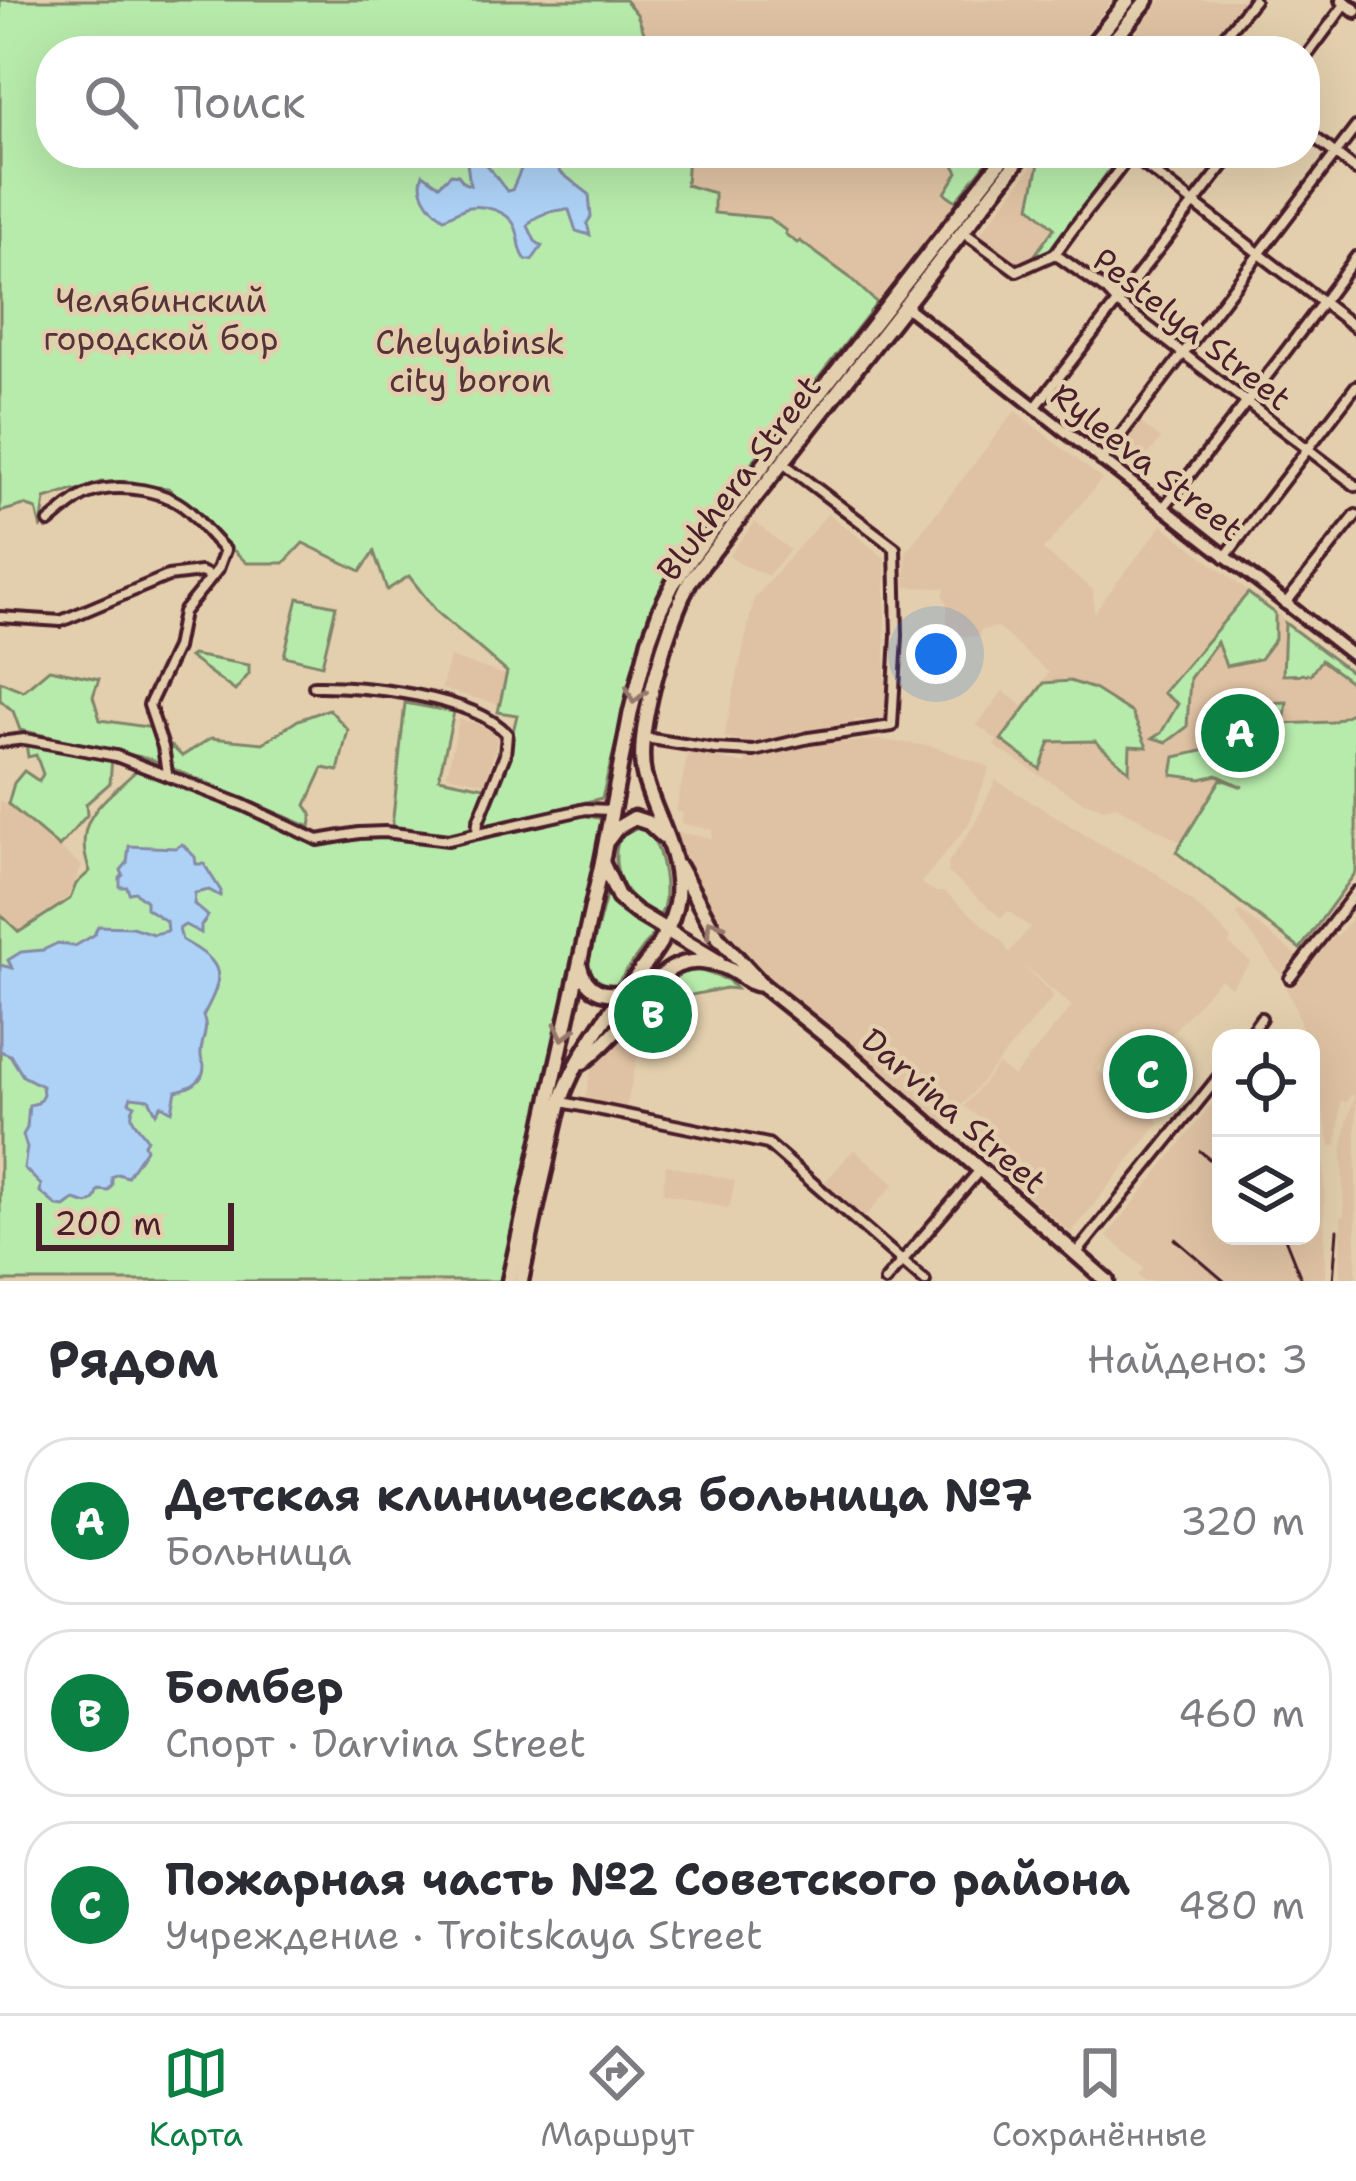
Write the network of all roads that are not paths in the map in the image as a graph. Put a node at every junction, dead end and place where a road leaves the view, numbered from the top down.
1 (1128, 0) edge
2 (1147, 0) edge
3 (1254, 0) edge
4 (1348, 5) edge
5 (1100, 36) edge
6 (1117, 36) edge
7 (1224, 36) edge
8 (1320, 40) edge
9 (1356, 127) edge
10 (1320, 142) edge
11 (1335, 154) junction
12 (996, 168) edge
13 (1012, 168) edge
14 (1119, 168) edge
15 (1149, 168) edge
16 (1221, 168) edge
17 (1356, 170) edge
18 (1194, 203) junction
19 (962, 231) junction
20 (1055, 254) junction
21 (1258, 254) junction
22 (1356, 257) edge
23 (1117, 301) junction
24 (899, 302) junction
25 (1323, 302) junction
26 (1356, 328) edge
27 (1183, 353) junction
28 (1356, 386) edge
29 (1246, 401) junction
30 (1035, 408) junction
31 (1307, 449) junction
32 (1101, 461) junction
33 (783, 463) junction
34 (1356, 486) edge
35 (1162, 509) junction
36 (1356, 515) edge
37 (49, 523) dead end
38 (1225, 558) junction
39 (211, 576) junction
40 (1285, 604) junction
41 (0, 617) edge
42 (1354, 651) edge
43 (314, 686) dead end
44 (644, 738) junction
45 (0, 742) edge
46 (167, 774) junction
47 (612, 810) junction
48 (478, 832) junction
49 (668, 841) junction
50 (606, 844) junction
51 (676, 860) junction
52 (602, 862) junction
53 (1356, 892) edge
54 (668, 930) junction
55 (580, 965) junction
56 (729, 968) junction
57 (1289, 978) dead end
58 (762, 985) junction
59 (626, 991) junction
60 (1261, 1018) dead end
61 (1253, 1029) edge
62 (574, 1071) junction
63 (1212, 1085) edge
64 (561, 1101) junction
65 (980, 1170) junction
66 (1076, 1254) junction
67 (902, 1262) junction
68 (509, 1281) edge
69 (521, 1281) edge
70 (885, 1281) edge
71 (925, 1281) edge
72 (1107, 1281) edge

1 - 5 main road
2 - 6 main road
3 - 7 street
4 - 8 street
9 - 11 street
10 - 11 street
11 - 17 street
11 - 21 street
12 - 24 main road, Blukhera Street
13 - 19 main road, Blukhera Street
14 - 20 street
15 - 18 street
16 - 18 street
18 - 21 street
18 - 23 street
19 - 20 street
19 - 24 main road, Blukhera Street
20 - 23 street, Pestelya Street
21 - 25 street
21 - 27 street
22 - 25 street
23 - 27 street, Pestelya Street
23 - 30 street
24 - 30 street, Ryleeva Street
24 - 33 main road, Blukhera Street
24 -> 47 main road, Blukhera Street
25 - 26 street
25 - 29 street
27 - 29 street, Pestelya Street
27 - 32 street
28 - 31 street
29 - 31 street, Pestelya Street
29 - 35 street
30 - 32 street, Ryleeva Street
31 - 34 street, Pestelya Street
31 - 38 street
32 - 35 street, Ryleeva Street
33 - 44 main road, Blukhera Street
33 - 44 street
35 - 38 street, Ryleeva Street
36 - 40 street
37 - 39 street
38 - 40 street, Ryleeva Street
39 - 41 street
39 - 46 street
40 - 42 street, Ryleeva Street
43 - 48 street
44 - 49 main road, Blukhera Street
45 - 46 street
46 - 48 street
47 - 48 street
47 - 50 main road, Blukhera Street
49 - 50 main road
49 - 51 main road, Blukhera Street
50 - 52 main road, Blukhera Street
51 - 54 main road, Blukhera Street
58 -> 51 main road, Darvina Street
52 - 54 main road
52 - 55 main road, Blukhera Street
53 - 57 street
54 - 56 main road
54 - 59 main road, Blukhera Street
55 - 59 main road
55 -> 68 main road, Blukhera Street
56 - 58 main road, Darvina Street
56 - 62 main road, Darvina Street
58 - 65 main road, Darvina Street
59 - 62 main road, Blukhera Street
60 - 61 street
62 - 64 main road, Blukhera Street
63 - 66 street
64 - 67 street
64 - 69 main road, Blukhera Street
65 - 66 main road, Darvina Street
65 - 67 street
66 - 72 main road, Darvina Street
67 - 70 street
67 - 71 street

